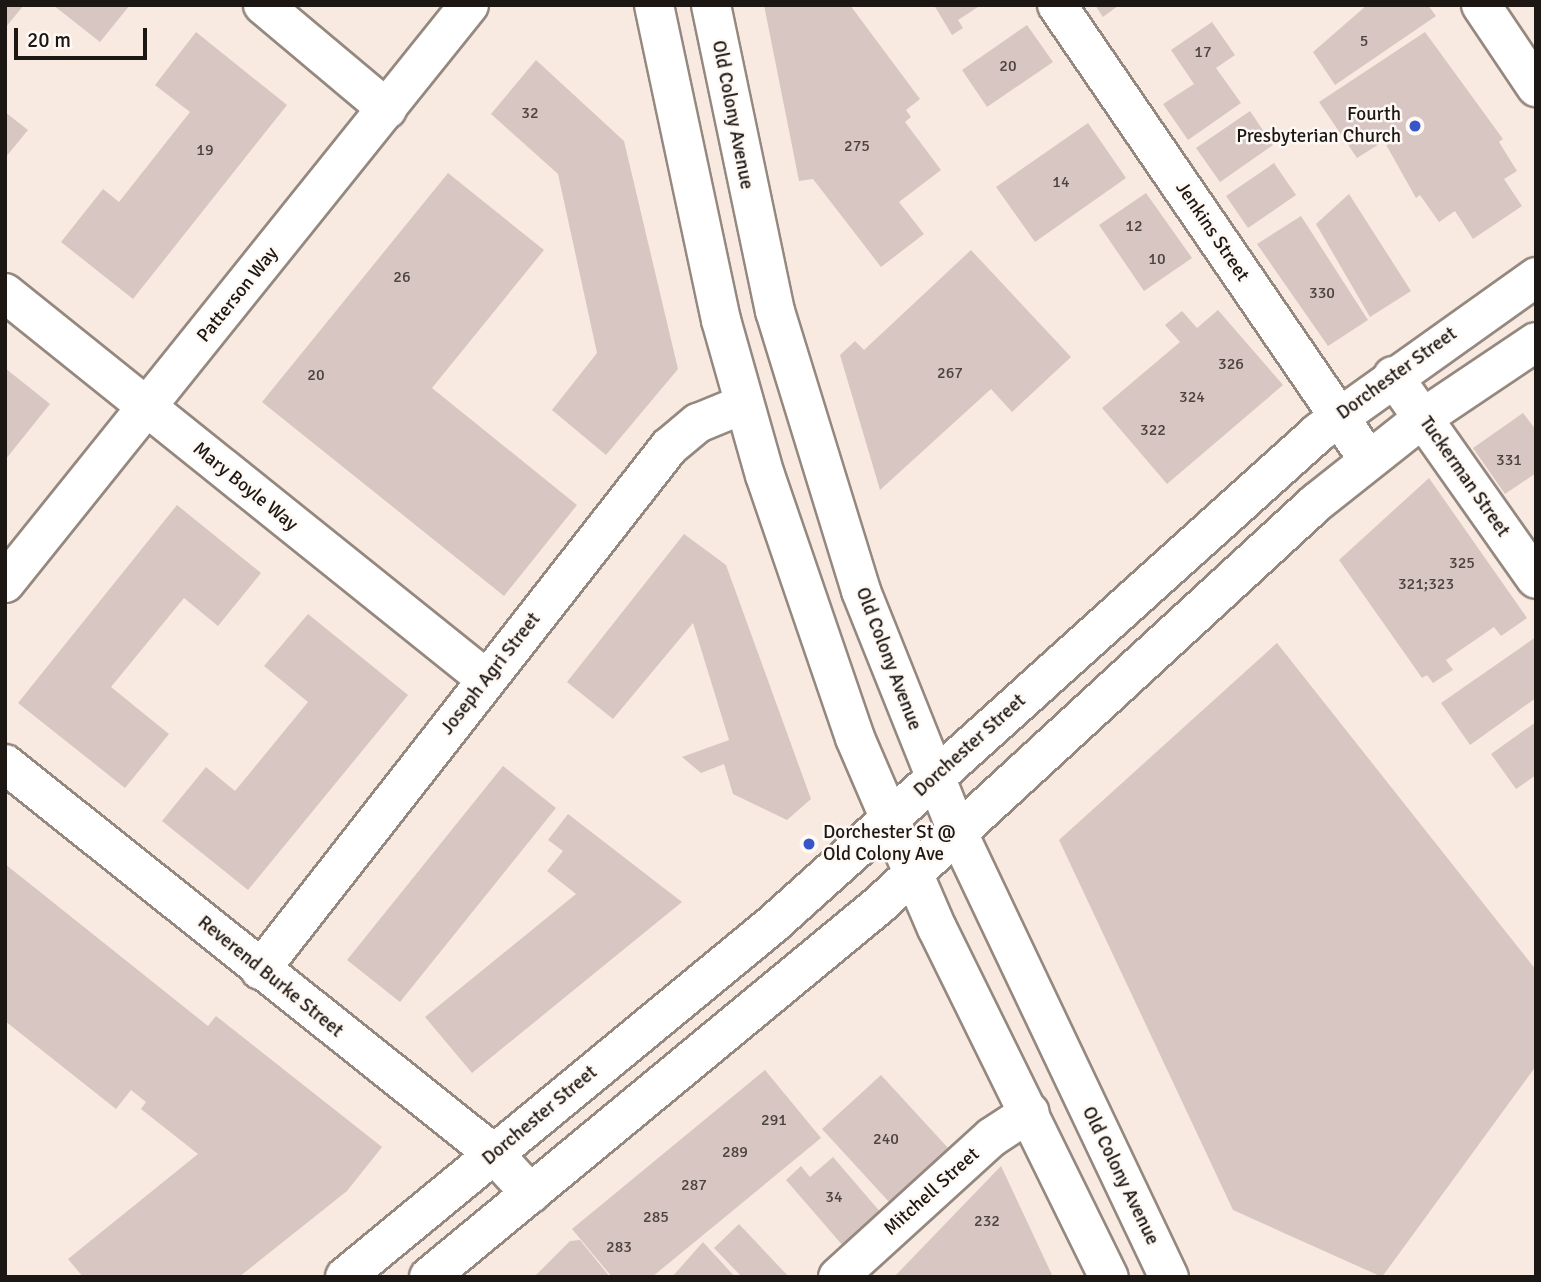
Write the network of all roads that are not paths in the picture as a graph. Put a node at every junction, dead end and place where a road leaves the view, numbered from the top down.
1 (263, 5) edge
2 (469, 5) edge
3 (654, 5) edge
4 (711, 5) edge
5 (1057, 5) edge
6 (1481, 5) edge
7 (1536, 87) edge
8 (387, 109) junction
9 (1536, 277) edge
10 (5, 293) edge
11 (1536, 342) edge
12 (1393, 376) junction
13 (744, 404) junction
14 (146, 408) junction
15 (1339, 416) junction
16 (1423, 418) junction
17 (1368, 459) junction
18 (1536, 579) edge
19 (5, 583) edge
20 (1137, 594) junction
21 (1173, 631) junction
22 (486, 679) junction
23 (5, 764) edge
24 (936, 778) junction
25 (888, 821) junction
26 (957, 831) junction
27 (912, 873) junction
28 (260, 970) junction
29 (1030, 1112) junction
30 (495, 1154) junction
31 (531, 1194) junction
32 (345, 1277) edge
33 (429, 1277) edge
34 (838, 1277) edge
35 (1109, 1277) edge
36 (1169, 1277) edge

1 - 8 main road
2 - 8 main road, Patterson Way
3 - 13 main road
4 - 24 main road, Old Colony Avenue
5 - 15 main road, Jenkins Street
6 - 7 main road
8 - 14 main road, Patterson Way
9 - 12 main road, Dorchester Street
10 - 14 main road, Mary Boyle Way
11 - 16 main road
12 - 15 main road, Dorchester Street
12 - 16 main road, Tuckerman Street
13 - 22 main road, Joseph Agri Street
13 - 25 main road
14 - 19 main road, Patterson Way
14 - 22 main road, Mary Boyle Way
15 - 17 main road, Jenkins Street
15 - 20 main road, Dorchester Street
16 - 17 main road
16 - 18 main road, Tuckerman Street
17 - 21 main road
20 - 21 main road
20 - 24 main road, Dorchester Street
21 - 26 main road
22 - 28 main road, Joseph Agri Street
23 - 28 main road, Reverend Burke Street
24 - 25 main road, Dorchester Street
24 - 26 main road, Old Colony Avenue
25 - 27 main road
25 - 30 main road, Dorchester Street
26 - 27 main road
26 - 36 main road, Old Colony Avenue
27 - 29 main road
27 - 31 main road
28 - 30 main road, Reverend Burke Street
29 - 34 main road, Mitchell Street
29 - 35 main road
30 - 31 main road, Reverend Burke Street
30 - 32 main road, Dorchester Street
31 - 33 main road

